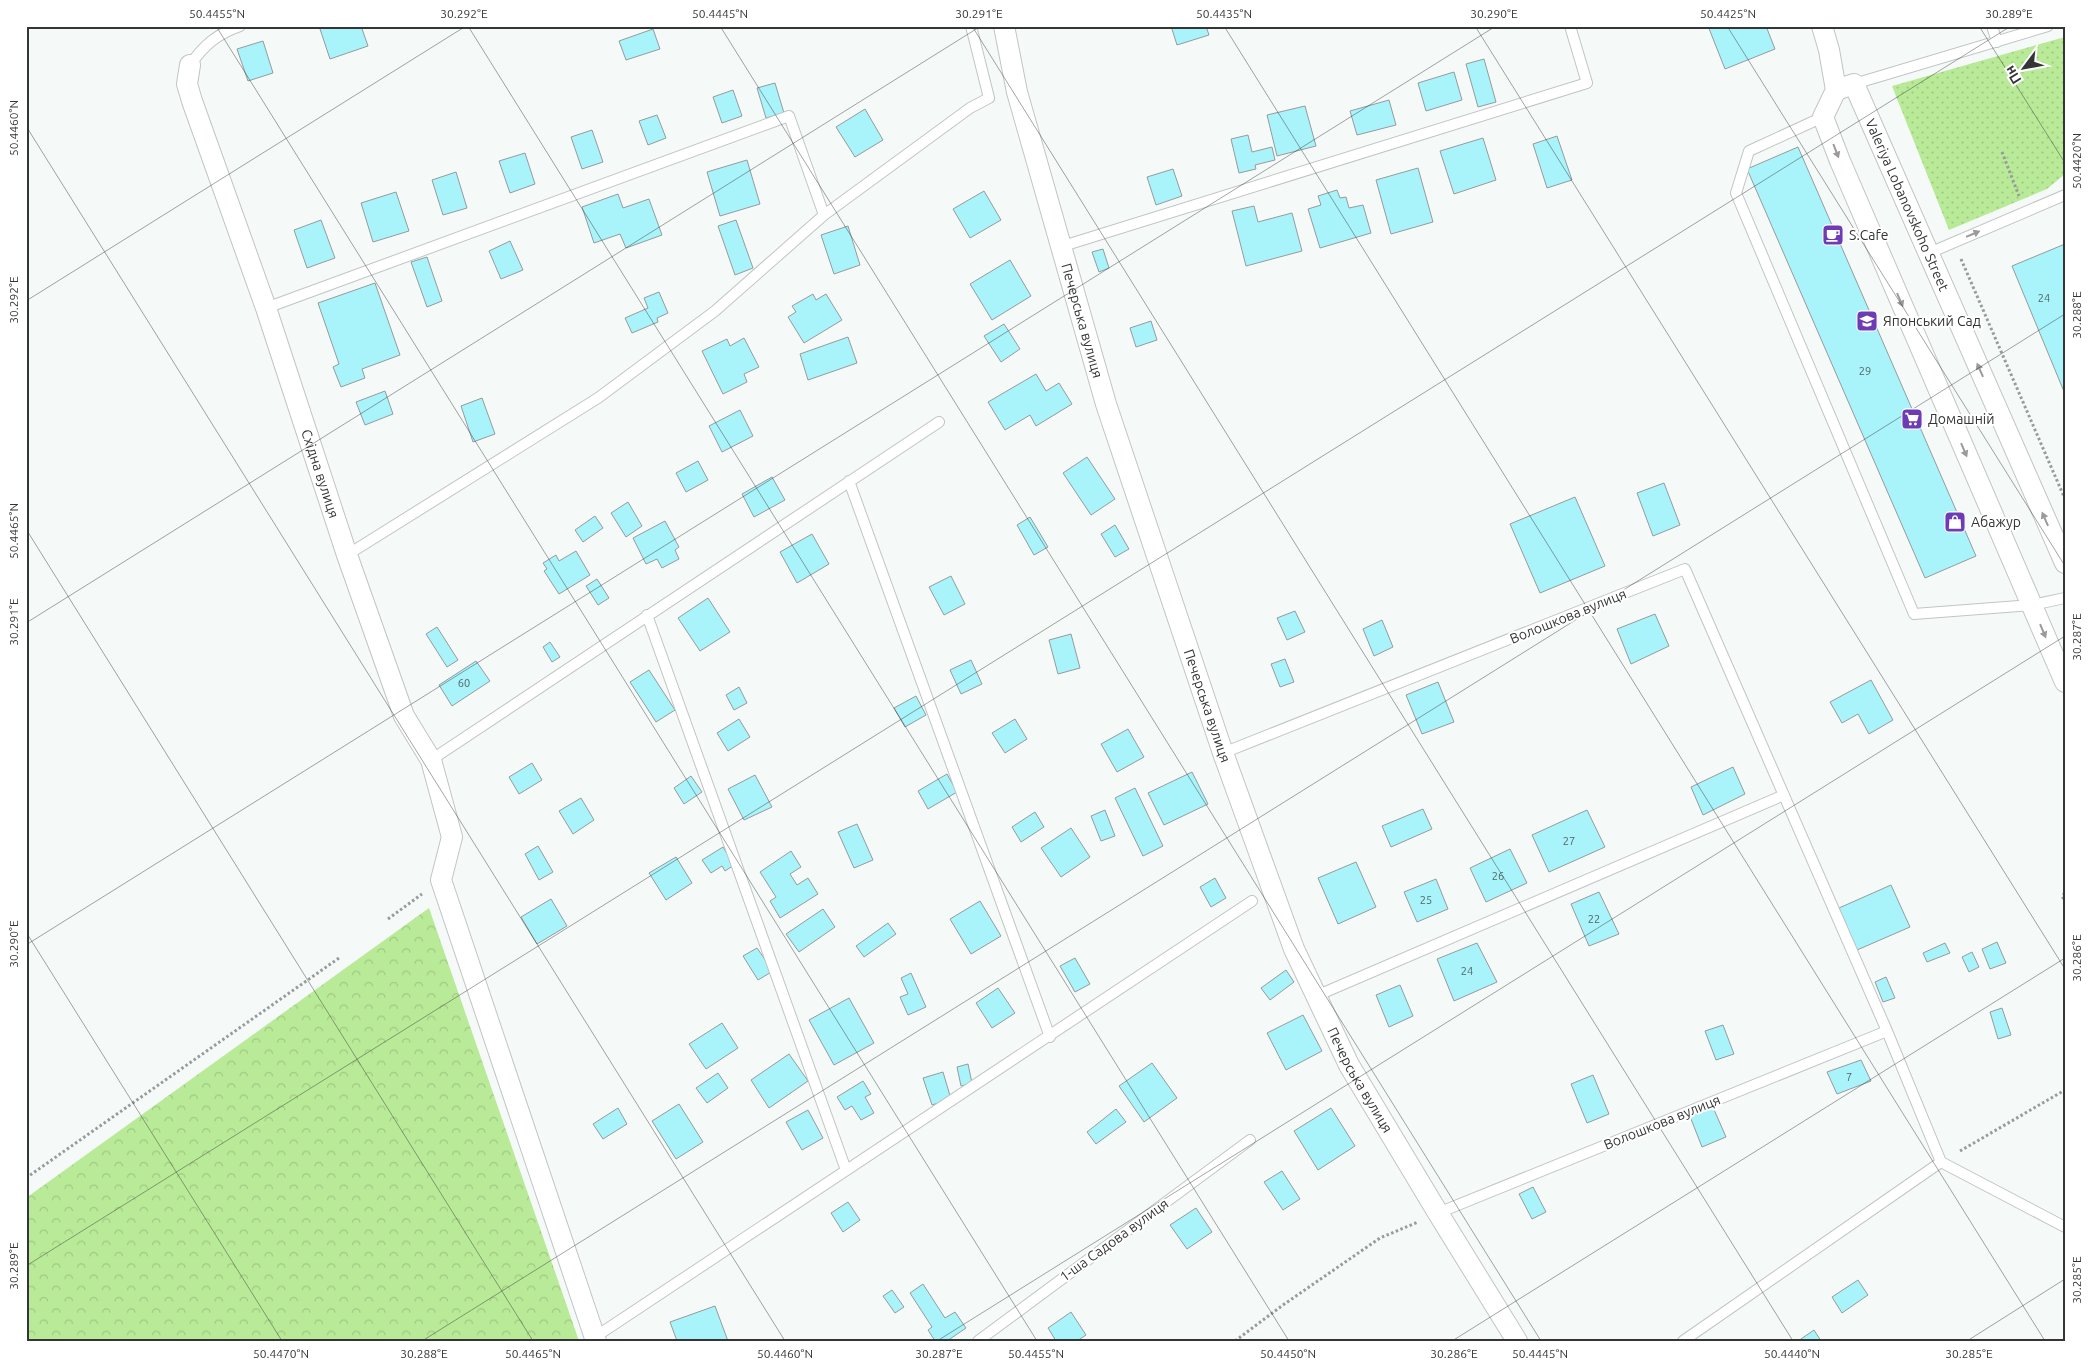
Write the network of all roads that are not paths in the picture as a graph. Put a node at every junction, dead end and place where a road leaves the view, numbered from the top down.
1 (240, 26) edge
2 (971, 26) edge
3 (1004, 26) edge
4 (1570, 26) edge
5 (1822, 26) edge
6 (1992, 26) edge
7 (2048, 26) edge
8 (1997, 42) junction
9 (190, 65) joint
10 (1846, 87) junction
11 (1823, 117) junction
12 (2065, 195) edge
13 (824, 215) junction
14 (1062, 246) junction
15 (1929, 253) junction
16 (266, 308) junction
17 (938, 422) dead end
18 (850, 481) junction
19 (347, 555) junction
20 (2065, 564) edge
21 (2065, 598) edge
22 (2032, 605) junction
23 (647, 615) junction
24 (2065, 682) edge
25 (1223, 753) junction
26 (431, 760) junction
27 (1784, 794) junction
28 (1252, 901) dead end
29 (1316, 996) junction
30 (1887, 1031) junction
31 (1050, 1037) junction
32 (1250, 1140) dead end
33 (1940, 1162) junction
34 (846, 1170) junction
35 (1438, 1213) junction
36 (2065, 1227) edge
37 (595, 1339) edge
38 (978, 1341) edge
39 (1517, 1341) edge
40 (1683, 1341) edge

1 - 9 lane
2 - 13 lane
3 - 14 street, Печерська вулиця
4 - 14 lane
5 - 10 street, Valeriya Lobanovskoho Street
6 - 8 lane
7 - 8 lane
8 - 10 lane
9 - 16 street, Східна вулиця
10 - 11 street
10 - 15 street, Valeriya Lobanovskoho Street
11 -> 22 street
11 - 22 lane
15 -> 12 lane
13 - 16 lane
13 - 19 lane
14 - 25 street, Печерська вулиця
20 -> 15 street, Valeriya Lobanovskoho Street
16 - 19 street, Східна вулиця
17 - 18 lane
18 - 23 lane
18 - 31 lane
19 - 26 street, Східна вулиця
21 - 22 lane
22 -> 24 street
23 - 26 lane
23 - 34 lane
25 - 27 lane, Волошкова вулиця
25 - 29 street, Печерська вулиця
26 - 37 street, Східна вулиця
27 - 29 lane
27 - 30 lane, Волошкова вулиця
28 - 31 lane
29 - 35 street, Печерська вулиця
30 - 33 lane, Волошкова вулиця
30 - 35 lane, Волошкова вулиця
31 - 34 lane
32 - 38 lane, 1-ша Садова вулиця
33 - 36 lane
33 - 40 lane
34 - 37 lane
35 - 39 street, Печерська вулиця

